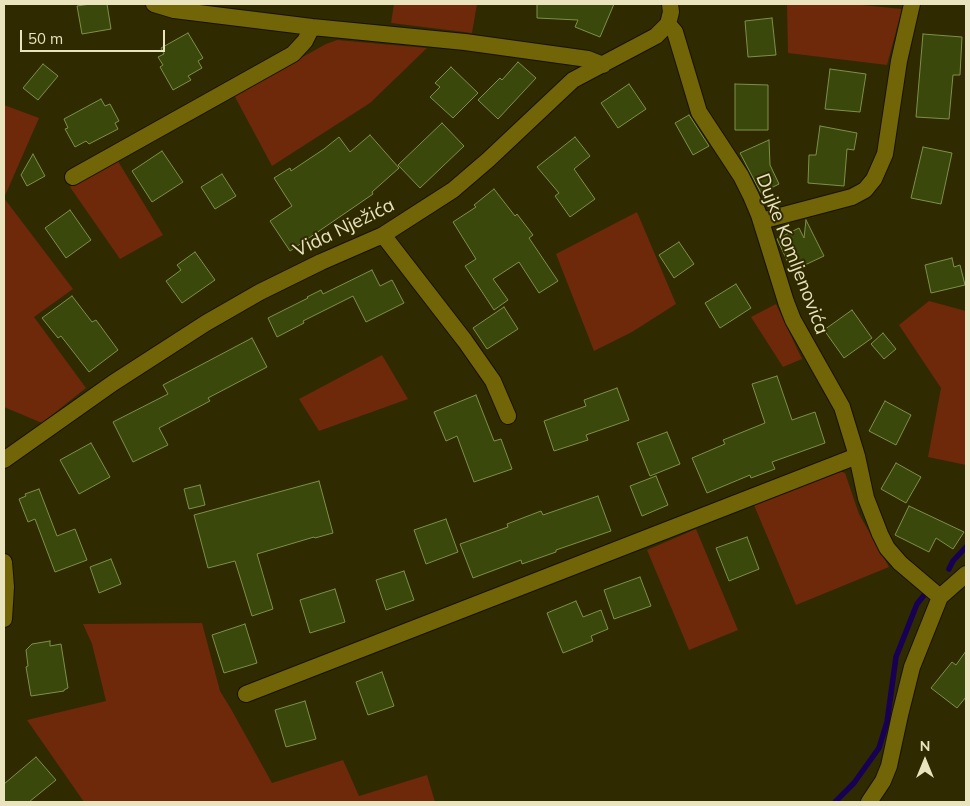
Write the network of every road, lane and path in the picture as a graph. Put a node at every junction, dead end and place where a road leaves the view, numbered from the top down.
1 (154, 4) edge
2 (670, 4) edge
3 (912, 4) edge
4 (668, 24) junction
5 (312, 27) junction
6 (603, 65) junction
7 (73, 177) dead end
8 (761, 221) junction
9 (383, 235) junction
10 (508, 416) dead end
11 (856, 456) junction
12 (4, 460) edge
13 (4, 562) edge
14 (966, 574) edge
15 (940, 597) junction
16 (4, 619) edge
17 (246, 694) dead end
18 (869, 802) edge

1 - 5 street
2 - 4 street
3 - 8 street
4 - 6 street, Vida Nježića
4 - 8 street, Dujke Komljenovića
5 - 6 street
5 - 7 street
6 - 9 street, Vida Nježića
8 - 11 street, Dujke Komljenovića
9 - 10 street
9 - 12 street, Vida Nježića
11 - 15 street, Dujke Komljenovića
11 - 17 street
13 - 16 street
14 - 15 street
15 - 18 street

